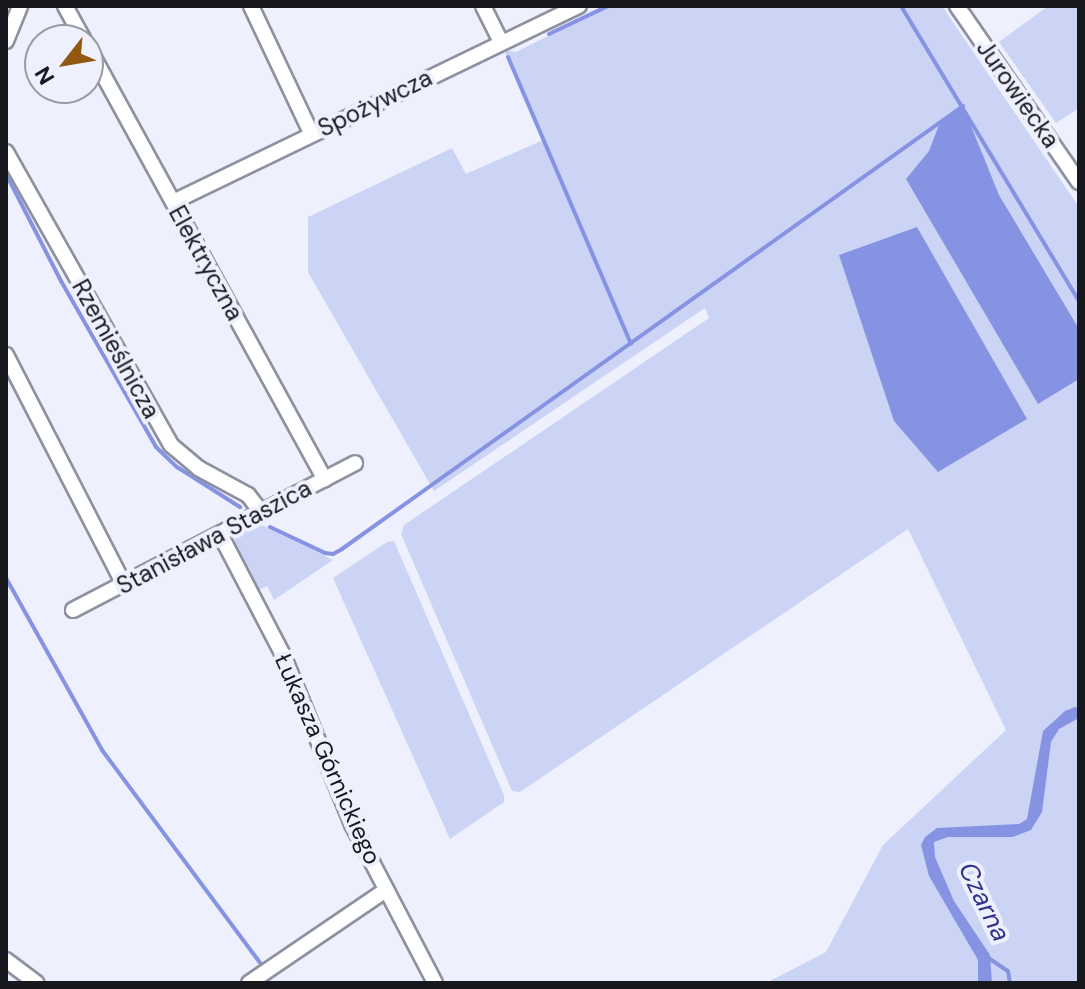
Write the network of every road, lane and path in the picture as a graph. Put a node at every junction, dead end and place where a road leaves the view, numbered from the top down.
1 (20, 6) edge
2 (65, 6) edge
3 (251, 6) edge
4 (483, 6) edge
5 (579, 6) edge
6 (957, 6) edge
7 (75, 24) edge
8 (6, 41) edge
9 (501, 42) junction
10 (104, 76) edge
11 (311, 133) junction
12 (6, 152) edge
13 (1079, 182) edge
14 (173, 202) junction
15 (6, 355) edge
16 (355, 463) dead end
17 (325, 479) junction
18 (262, 513) junction
19 (220, 534) junction
20 (124, 585) junction
21 (73, 610) dead end
22 (386, 890) junction
23 (6, 960) edge
24 (36, 983) edge
25 (249, 983) edge
26 (435, 983) edge

1 - 8 street
2 - 7 street
3 - 11 street
4 - 9 street
5 - 9 street, Spożywcza
6 - 13 street, Jurowiecka
9 - 11 street, Spożywcza
10 - 14 street, Elektryczna
11 - 14 street, Spożywcza
12 - 18 street, Rzemieślnicza
14 - 17 street, Elektryczna
15 - 20 street
16 - 17 street, Stanisława Staszica
17 - 18 street, Stanisława Staszica
18 - 19 street, Stanisława Staszica
19 - 20 street, Stanisława Staszica
19 - 22 street, Łukasza Górnickiego
20 - 21 street, Stanisława Staszica
22 - 25 street
22 - 26 street, Łukasza Górnickiego
23 - 24 street

